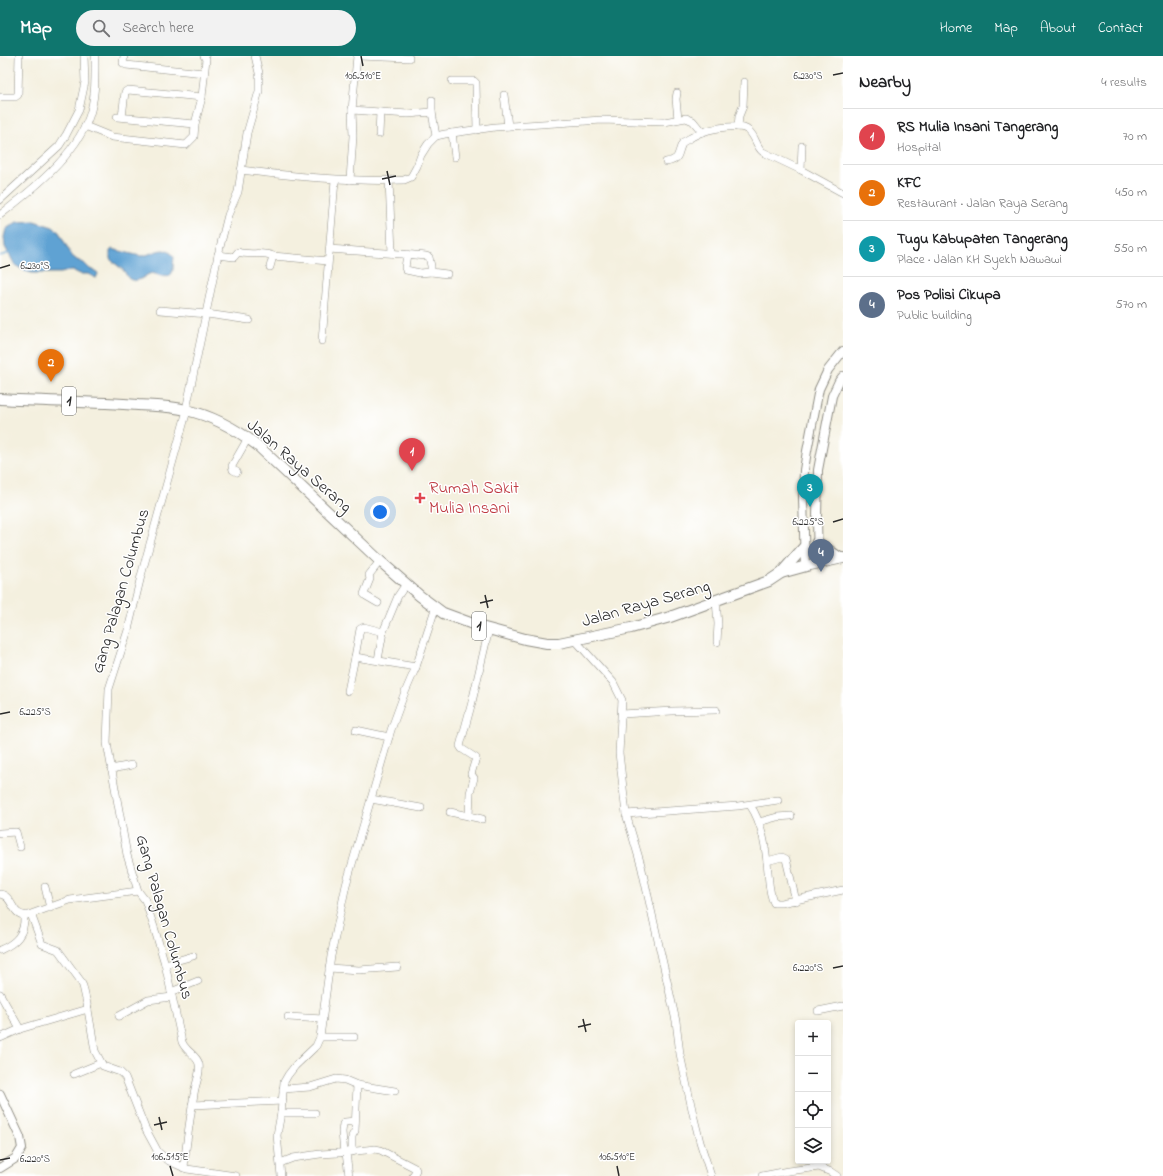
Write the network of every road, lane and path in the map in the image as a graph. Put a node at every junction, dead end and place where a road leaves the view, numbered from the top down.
1 (19, 56) edge
2 (84, 56) edge
3 (96, 56) edge
4 (124, 56) edge
5 (204, 56) edge
6 (255, 56) edge
7 (358, 56) edge
8 (409, 58) dead end
9 (204, 73) junction
10 (452, 81) dead end
11 (744, 82) dead end
12 (677, 93) dead end
13 (504, 95) dead end
14 (0, 97) edge
15 (202, 97) junction
16 (432, 100) dead end
17 (352, 110) junction
18 (380, 112) junction
19 (432, 112) junction
20 (678, 119) junction
21 (195, 124) junction
22 (85, 126) junction
23 (508, 126) junction
24 (738, 127) junction
25 (477, 130) junction
26 (702, 132) junction
27 (452, 133) junction
28 (379, 134) dead end
29 (436, 136) junction
30 (59, 146) junction
31 (802, 146) dead end
32 (68, 153) junction
33 (455, 157) dead end
34 (666, 162) dead end
35 (242, 170) junction
36 (801, 170) junction
37 (335, 180) junction
38 (350, 180) junction
39 (389, 180) junction
40 (843, 193) edge
41 (0, 200) edge
42 (0, 215) edge
43 (331, 249) junction
44 (392, 253) junction
45 (407, 254) junction
46 (218, 255) junction
47 (273, 256) junction
48 (328, 261) junction
49 (270, 267) dead end
50 (430, 272) junction
51 (447, 274) dead end
52 (160, 310) dead end
53 (207, 314) junction
54 (250, 320) dead end
55 (322, 341) dead end
56 (843, 351) edge
57 (843, 376) edge
58 (819, 389) junction
59 (832, 396) junction
60 (0, 399) edge
61 (186, 412) junction
62 (248, 438) junction
63 (237, 472) dead end
64 (817, 542) junction
65 (804, 547) junction
66 (842, 558) edge
67 (380, 561) junction
68 (818, 564) junction
69 (805, 567) junction
70 (782, 573) junction
71 (406, 584) junction
72 (716, 601) junction
73 (378, 603) dead end
74 (436, 606) junction
75 (489, 629) junction
76 (383, 632) junction
77 (575, 640) junction
78 (718, 642) dead end
79 (355, 657) junction
80 (378, 660) junction
81 (416, 667) junction
82 (348, 691) dead end
83 (716, 710) dead end
84 (622, 714) junction
85 (356, 730) dead end
86 (389, 737) junction
87 (132, 765) dead end
88 (111, 769) junction
89 (371, 799) junction
90 (778, 800) dead end
91 (750, 805) junction
92 (421, 808) dead end
93 (450, 812) dead end
94 (626, 814) junction
95 (469, 816) junction
96 (791, 816) dead end
97 (482, 819) dead end
98 (760, 822) junction
99 (0, 833) edge
100 (20, 847) dead end
101 (767, 861) junction
102 (45, 887) dead end
103 (843, 890) edge
104 (138, 891) junction
105 (0, 894) edge
106 (796, 901) junction
107 (50, 908) junction
108 (28, 915) junction
109 (0, 950) edge
110 (193, 956) dead end
111 (165, 964) junction
112 (397, 967) dead end
113 (329, 968) junction
114 (198, 981) dead end
115 (0, 994) edge
116 (172, 995) junction
117 (843, 1006) edge
118 (88, 1009) junction
119 (818, 1011) dead end
120 (119, 1016) dead end
121 (288, 1017) dead end
122 (323, 1019) junction
123 (18, 1030) junction
124 (320, 1037) junction
125 (354, 1037) dead end
126 (0, 1038) edge
127 (101, 1063) junction
128 (74, 1074) dead end
129 (357, 1085) junction
130 (283, 1089) junction
131 (395, 1091) dead end
132 (0, 1094) edge
133 (283, 1101) junction
134 (192, 1105) junction
135 (281, 1113) junction
136 (315, 1113) dead end
137 (355, 1121) junction
138 (347, 1152) junction
139 (280, 1163) junction
140 (0, 1168) edge
141 (186, 1171) edge
142 (218, 1175) edge
143 (236, 1176) edge
144 (281, 1176) edge
145 (350, 1176) edge
146 (414, 1176) edge
147 (711, 1176) edge
148 (762, 1176) edge
149 (836, 1176) edge

1 - 14 street
2 - 30 street
3 - 22 street
4 - 9 street
5 - 9 street
6 - 35 street, Gang Palagan Columbus
7 - 8 street
7 - 17 street
9 - 15 street
10 - 25 street
11 - 24 street
12 - 20 street
13 - 23 street
15 - 21 street
15 - 21 street
16 - 19 street
17 - 18 street
17 - 38 street
18 - 19 street
18 - 28 street
19 - 29 street
20 - 23 street
20 - 26 street
21 - 22 street
22 - 32 street
23 - 25 street
24 - 26 street
24 - 36 street
25 - 27 street
26 - 34 street
27 - 29 street
27 - 33 street
29 - 39 street
30 - 32 street
30 - 41 street
31 - 36 street
32 - 42 street
35 - 37 street
35 - 46 street, Gang Palagan Columbus
36 - 40 street
37 - 38 street
37 - 43 street
38 - 39 street
39 - 44 street
43 - 44 street
43 - 48 street
44 - 45 street
45 - 50 street
45 - 50 street
46 - 47 street
46 - 53 street, Gang Palagan Columbus
47 - 48 street
47 - 49 street
48 - 55 street
50 - 51 street
52 - 53 street
53 - 54 street
53 - 61 street, Gang Palagan Columbus
56 - 58 main road
57 - 59 main road
58 - 59 main road
58 - 65 main road
59 - 64 main road
60 - 61 highway, Jalan Raya Serang / 1
61 - 62 highway, Jalan Raya Serang / 1
61 - 88 street, Gang Palagan Columbus
62 - 63 street
62 - 67 highway, Jalan Raya Serang / 1
64 - 66 highway
64 - 68 main road
65 - 69 main road
65 - 70 highway
66 - 68 highway, Jalan Raya Serang / 1
67 - 71 highway, Jalan Raya Serang / 1
67 - 73 street
68 - 69 highway, Jalan Raya Serang / 1
69 - 70 highway, Jalan Raya Serang / 1
70 - 72 highway, Jalan Raya Serang / 1
71 - 74 highway, Jalan Raya Serang / 1
71 - 76 street
72 - 77 highway, Jalan Raya Serang / 1
72 - 78 street
74 - 75 highway, Jalan Raya Serang / 1
74 - 81 street
75 - 77 highway, Jalan Raya Serang / 1
75 - 95 street
76 - 79 street
76 - 80 street
77 - 84 street
79 - 80 street
79 - 82 street
80 - 81 street
81 - 86 street
83 - 84 street
84 - 94 street
85 - 86 street
86 - 89 street
87 - 88 street
88 - 104 street, Gang Palagan Columbus
89 - 92 street
89 - 113 street
90 - 91 street
91 - 94 street
91 - 98 street
93 - 95 street
94 - 147 street
95 - 97 street
96 - 98 street
98 - 101 street
99 - 100 street
101 - 106 street
101 - 106 street
102 - 107 street
103 - 106 street
104 - 107 street
104 - 111 street, Gang Palagan Columbus
105 - 108 street
107 - 108 street
108 - 109 street
108 - 118 street
110 - 111 street
111 - 116 street, Gang Palagan Columbus
112 - 113 street
113 - 122 street
114 - 116 street
115 - 123 street
116 - 120 street
116 - 134 street, Gang Palagan Columbus
117 - 119 street
118 - 123 street
118 - 127 street
121 - 122 street
122 - 124 street
123 - 126 street
124 - 125 street
124 - 130 street
127 - 128 street
127 - 141 street
129 - 130 street
129 - 131 street
129 - 137 street
130 - 133 street
132 - 140 main road
133 - 134 street
133 - 135 street
134 - 141 street, Gang Palagan Columbus
135 - 136 street
135 - 139 street
137 - 138 street
137 - 138 street
138 - 139 street
138 - 145 street
138 - 146 street
139 - 144 street
141 - 142 street
142 - 143 street
148 - 149 street

